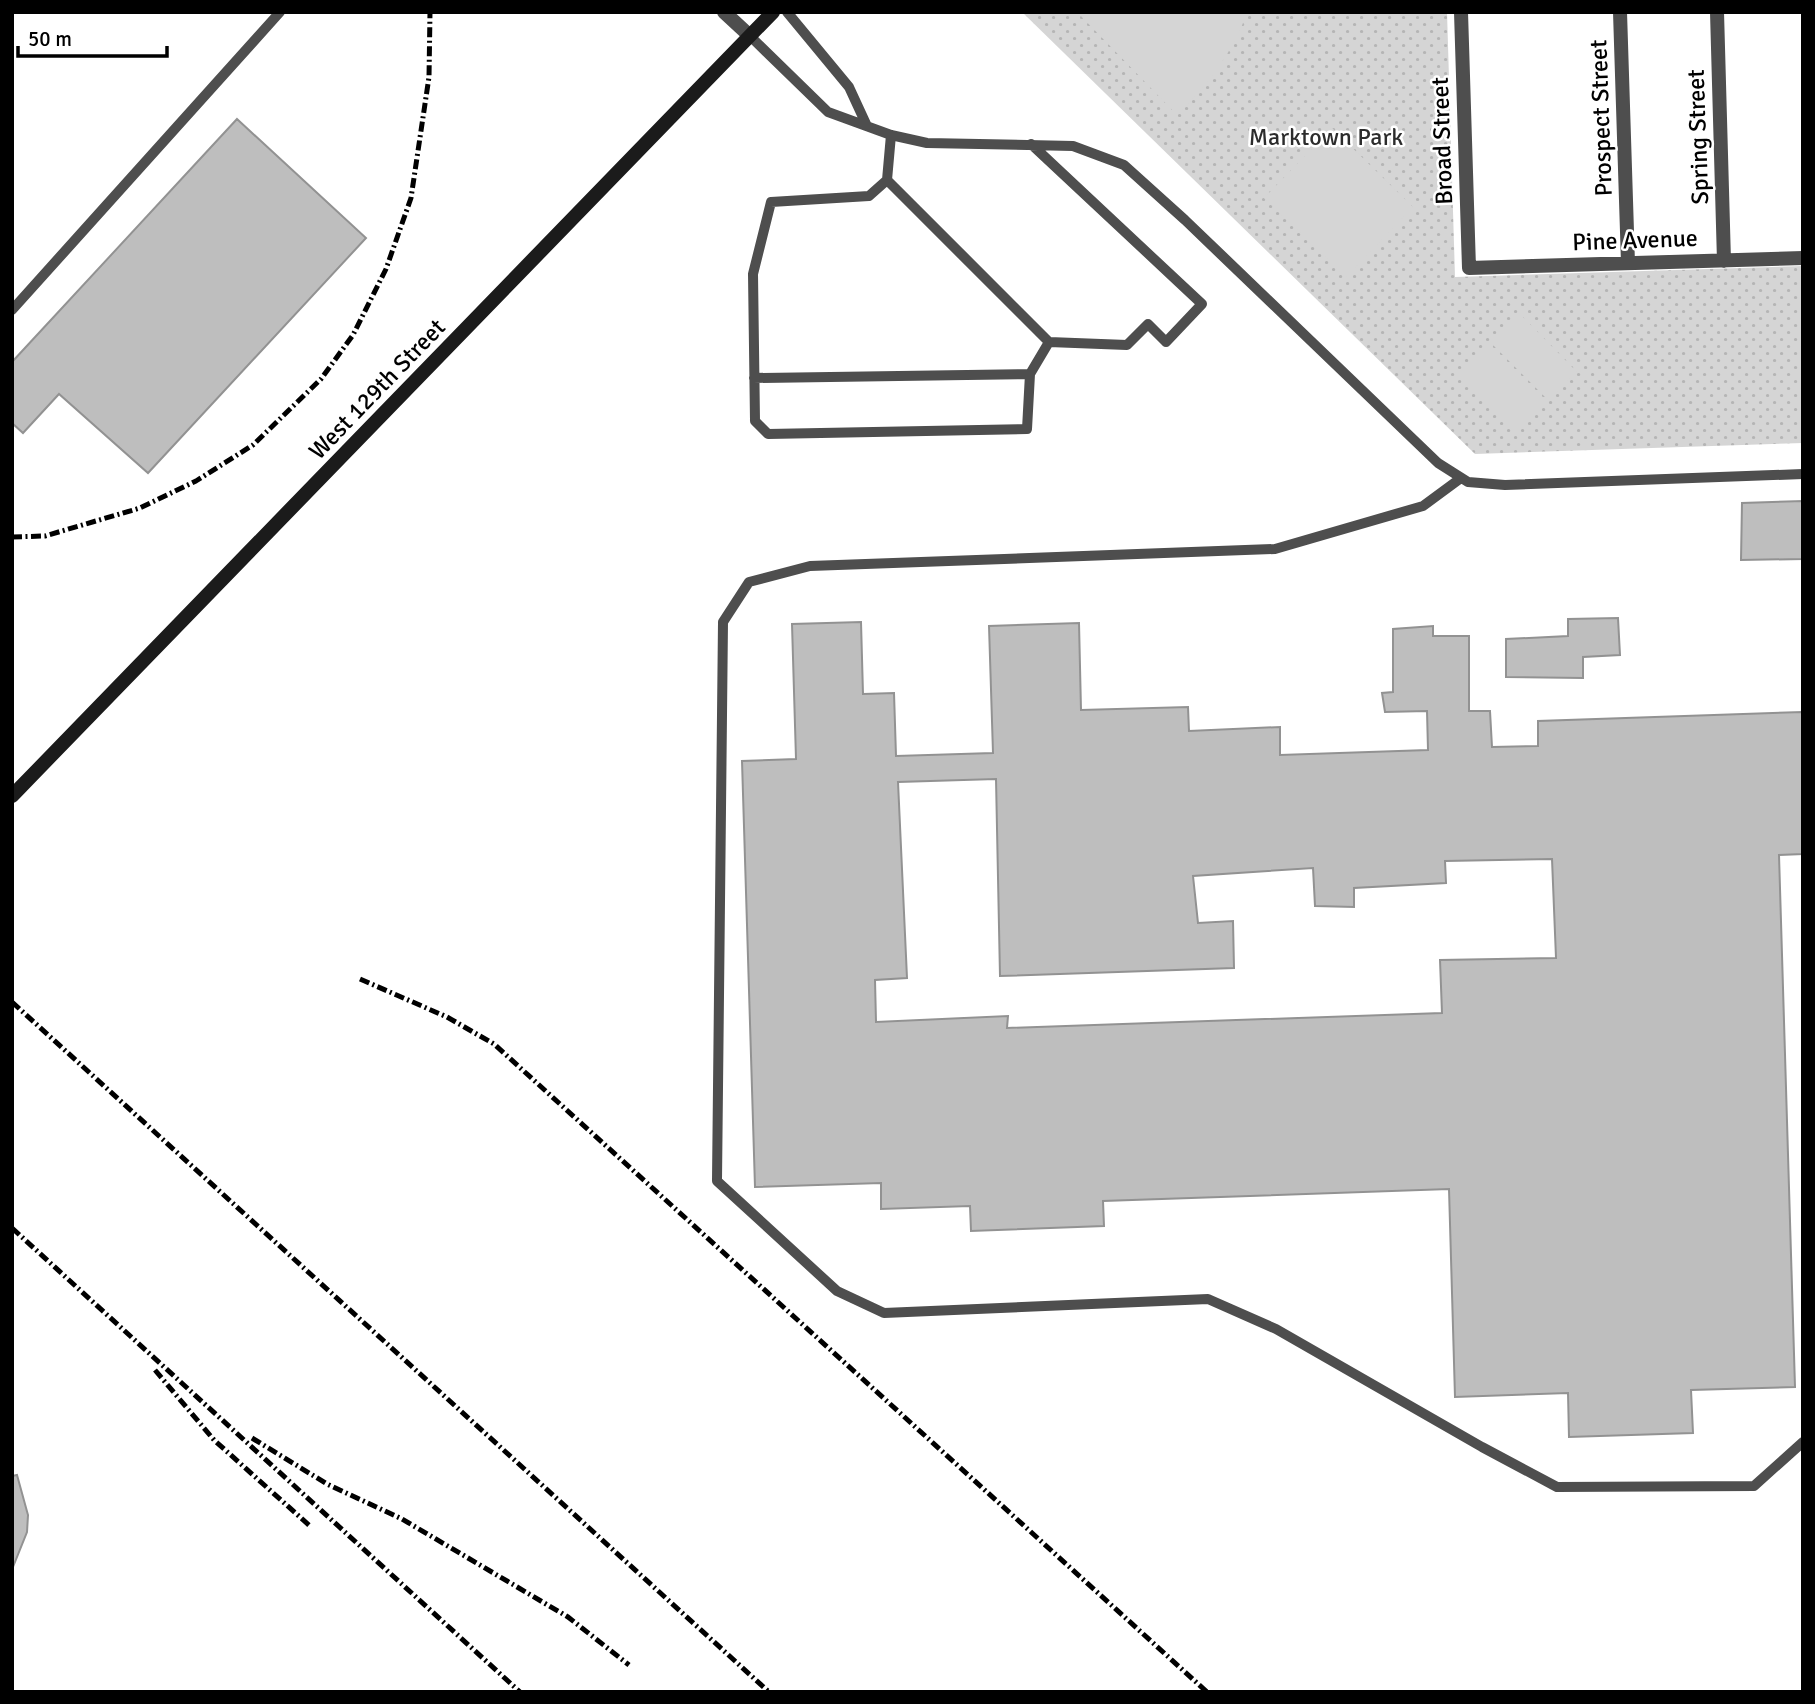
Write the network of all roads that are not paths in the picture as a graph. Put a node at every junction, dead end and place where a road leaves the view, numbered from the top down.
1 (280, 12) edge
2 (724, 12) edge
3 (774, 12) edge
4 (787, 12) edge
5 (1461, 12) edge
6 (1620, 12) edge
7 (1717, 12) edge
8 (751, 37) junction
9 (867, 126) junction
10 (891, 135) junction
11 (1031, 144) junction
12 (887, 180) junction
13 (1803, 258) edge
14 (1724, 261) junction
15 (1628, 263) junction
16 (1469, 268) joint
17 (12, 310) edge
18 (1048, 342) junction
19 (1030, 374) junction
20 (754, 378) junction
21 (1803, 474) edge
22 (1461, 478) junction
23 (12, 796) edge
24 (1803, 1442) edge

1 - 17 lane
2 - 8 street
3 - 8 main road, West 129th Street
4 - 9 lane
5 - 16 street, Broad Street
6 - 15 street, Prospect Street
7 - 14 street, Spring Street
8 - 9 lane
8 - 23 main road, West 129th Street
9 - 10 lane
10 - 11 lane
10 - 12 lane
11 - 18 lane
11 - 22 lane
12 - 18 lane
12 - 20 lane
13 - 14 street, Pine Avenue
14 - 15 street, Pine Avenue
15 - 16 street, Pine Avenue
18 - 19 lane
19 - 20 lane
19 - 20 lane
21 - 22 lane
22 - 24 lane

